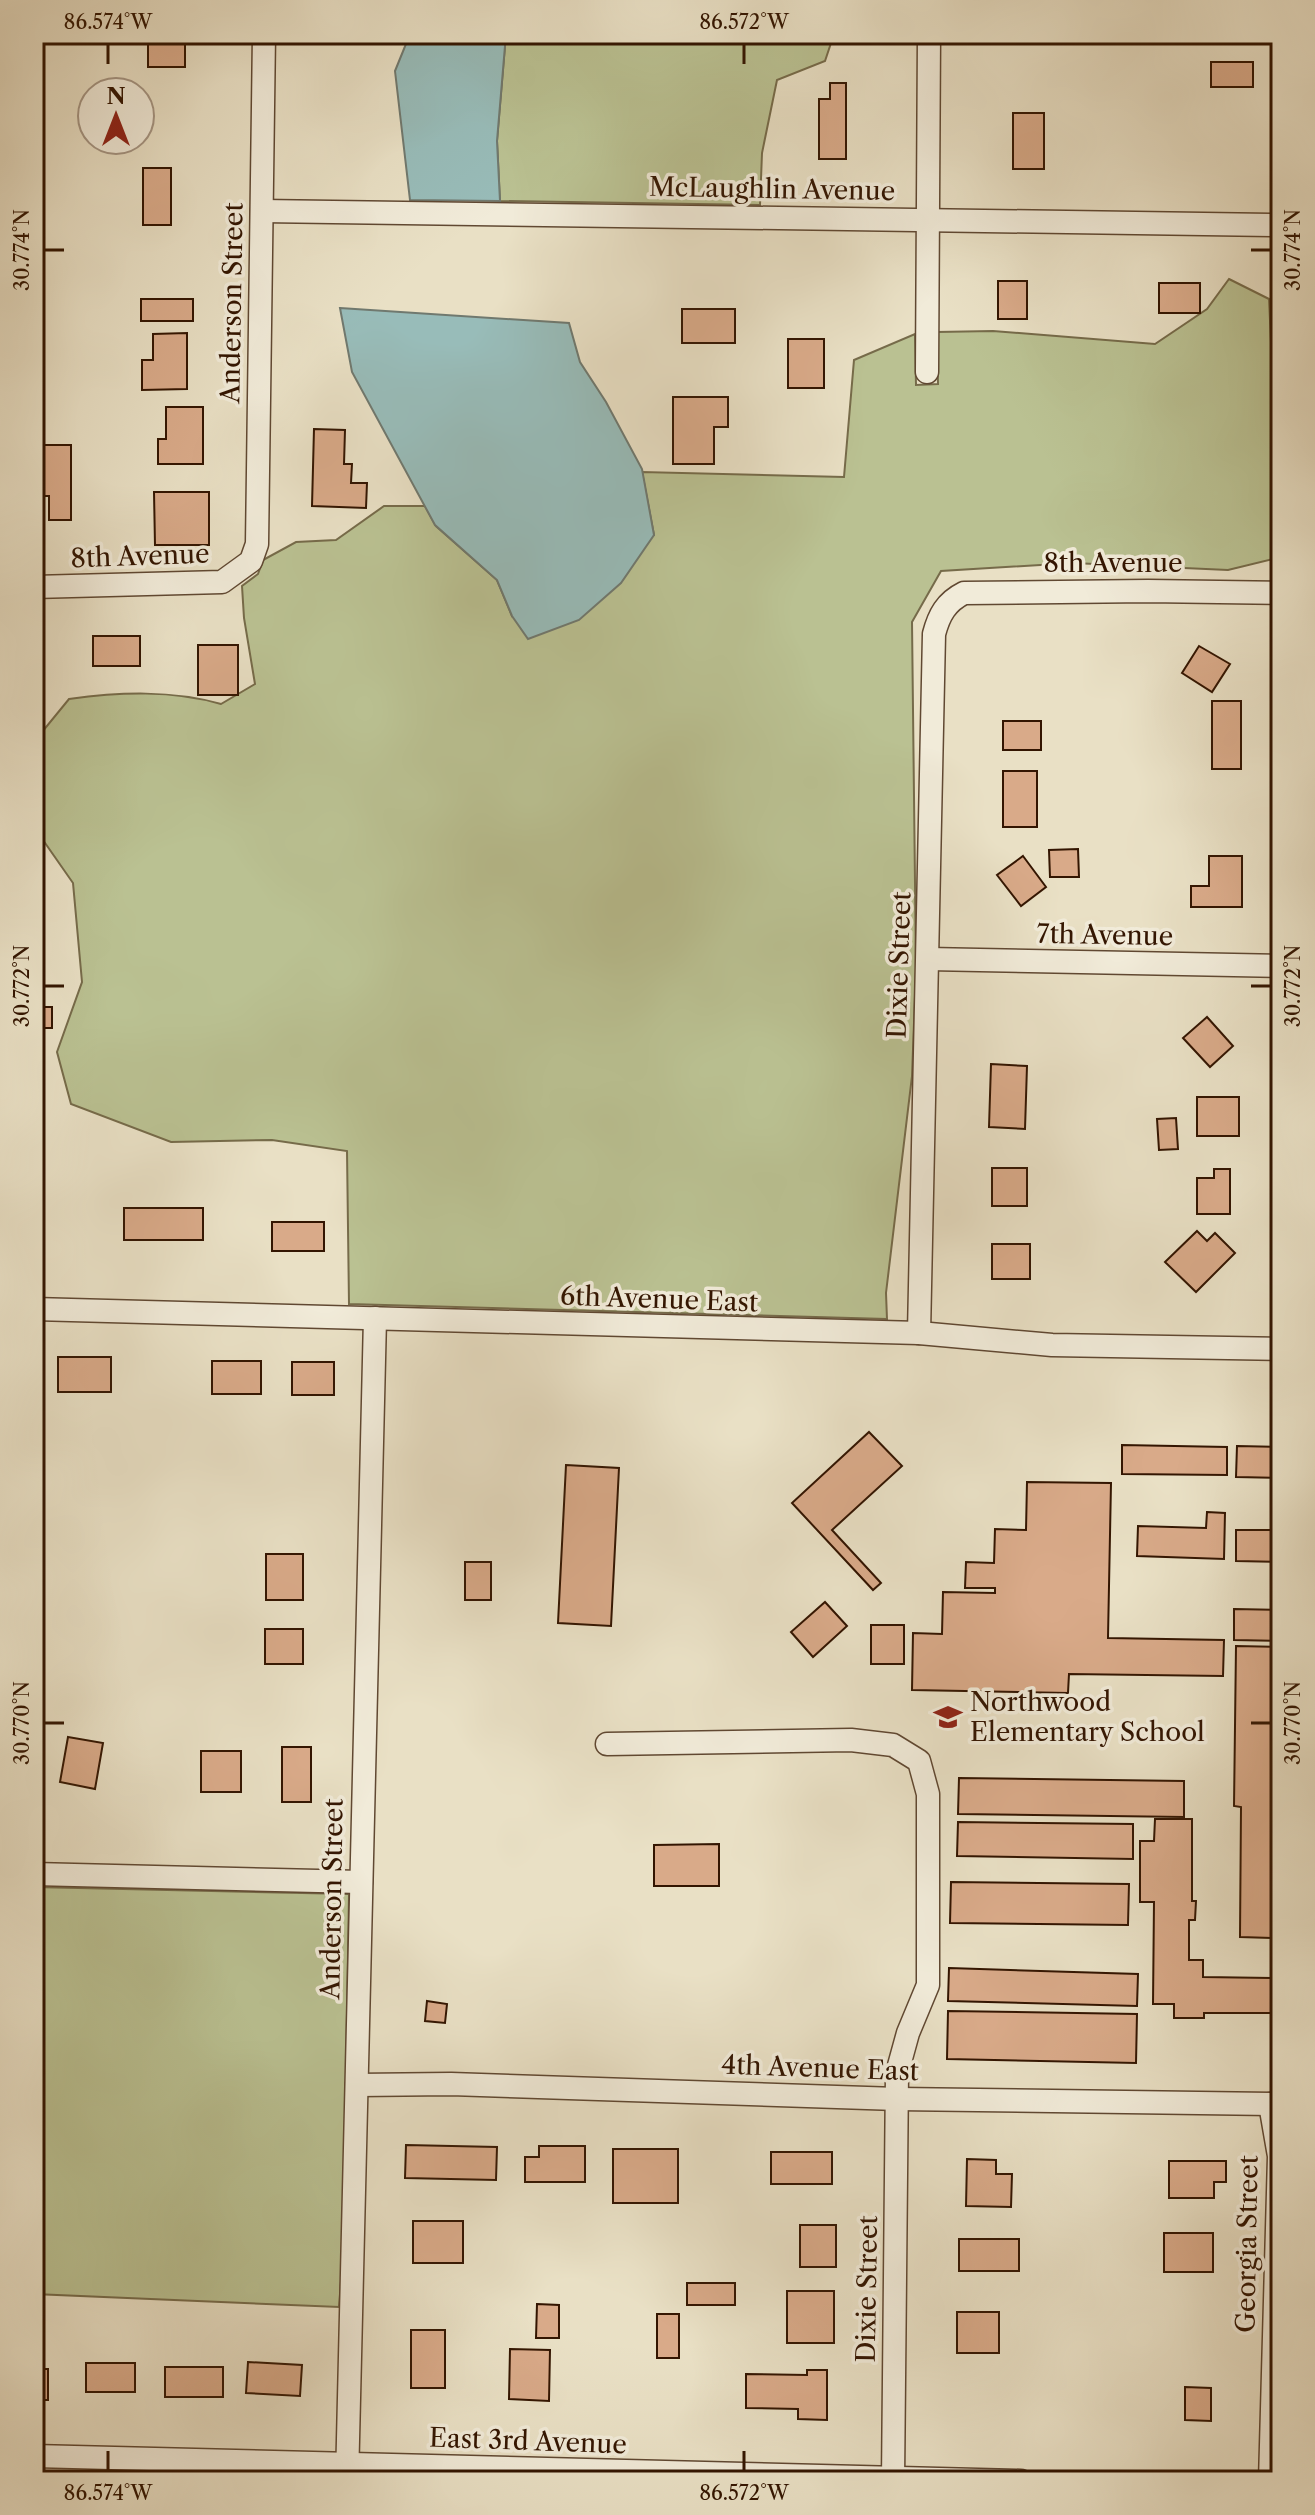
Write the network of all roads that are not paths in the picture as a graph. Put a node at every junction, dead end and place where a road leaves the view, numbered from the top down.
1 (264, 34) edge
2 (929, 34) edge
3 (262, 211) junction
4 (927, 219) junction
5 (1281, 225) edge
6 (927, 372) dead end
7 (243, 569) joint
8 (34, 587) edge
9 (1281, 593) edge
10 (949, 604) joint
11 (928, 959) junction
12 (1281, 966) edge
13 (34, 1309) edge
14 (375, 1318) junction
15 (919, 1333) junction
16 (1281, 1349) edge
17 (607, 1744) dead end
18 (34, 1874) edge
19 (361, 1882) junction
20 (357, 2085) junction
21 (897, 2099) junction
22 (1276, 2104) edge
23 (34, 2456) edge
24 (347, 2472) edge
25 (893, 2480) edge
26 (1021, 2481) edge
27 (1270, 2481) edge

1 - 3 street, Anderson Street
2 - 4 street
3 - 4 street, McLaughlin Avenue
3 - 7 street, Anderson Street
4 - 5 street, McLaughlin Avenue
4 - 6 street
7 - 8 street, 8th Avenue
9 - 10 street, 8th Avenue
10 - 11 street, Dixie Street
11 - 12 street, 7th Avenue
11 - 15 street, Dixie Street
13 - 14 street, 6th Avenue East
14 - 15 street, 6th Avenue East
14 - 19 street, Anderson Street
15 - 16 street, 6th Avenue East
17 - 21 street, Dixie Street
18 - 19 street
19 - 20 street, Anderson Street
20 - 21 street, 4th Avenue East
20 - 24 street, Anderson Street
21 - 22 street, 4th Avenue East
21 - 25 street, Dixie Street
22 - 27 street, Georgia Street
23 - 24 street, East 3rd Avenue
24 - 25 street, East 3rd Avenue
25 - 26 street, East 3rd Avenue

